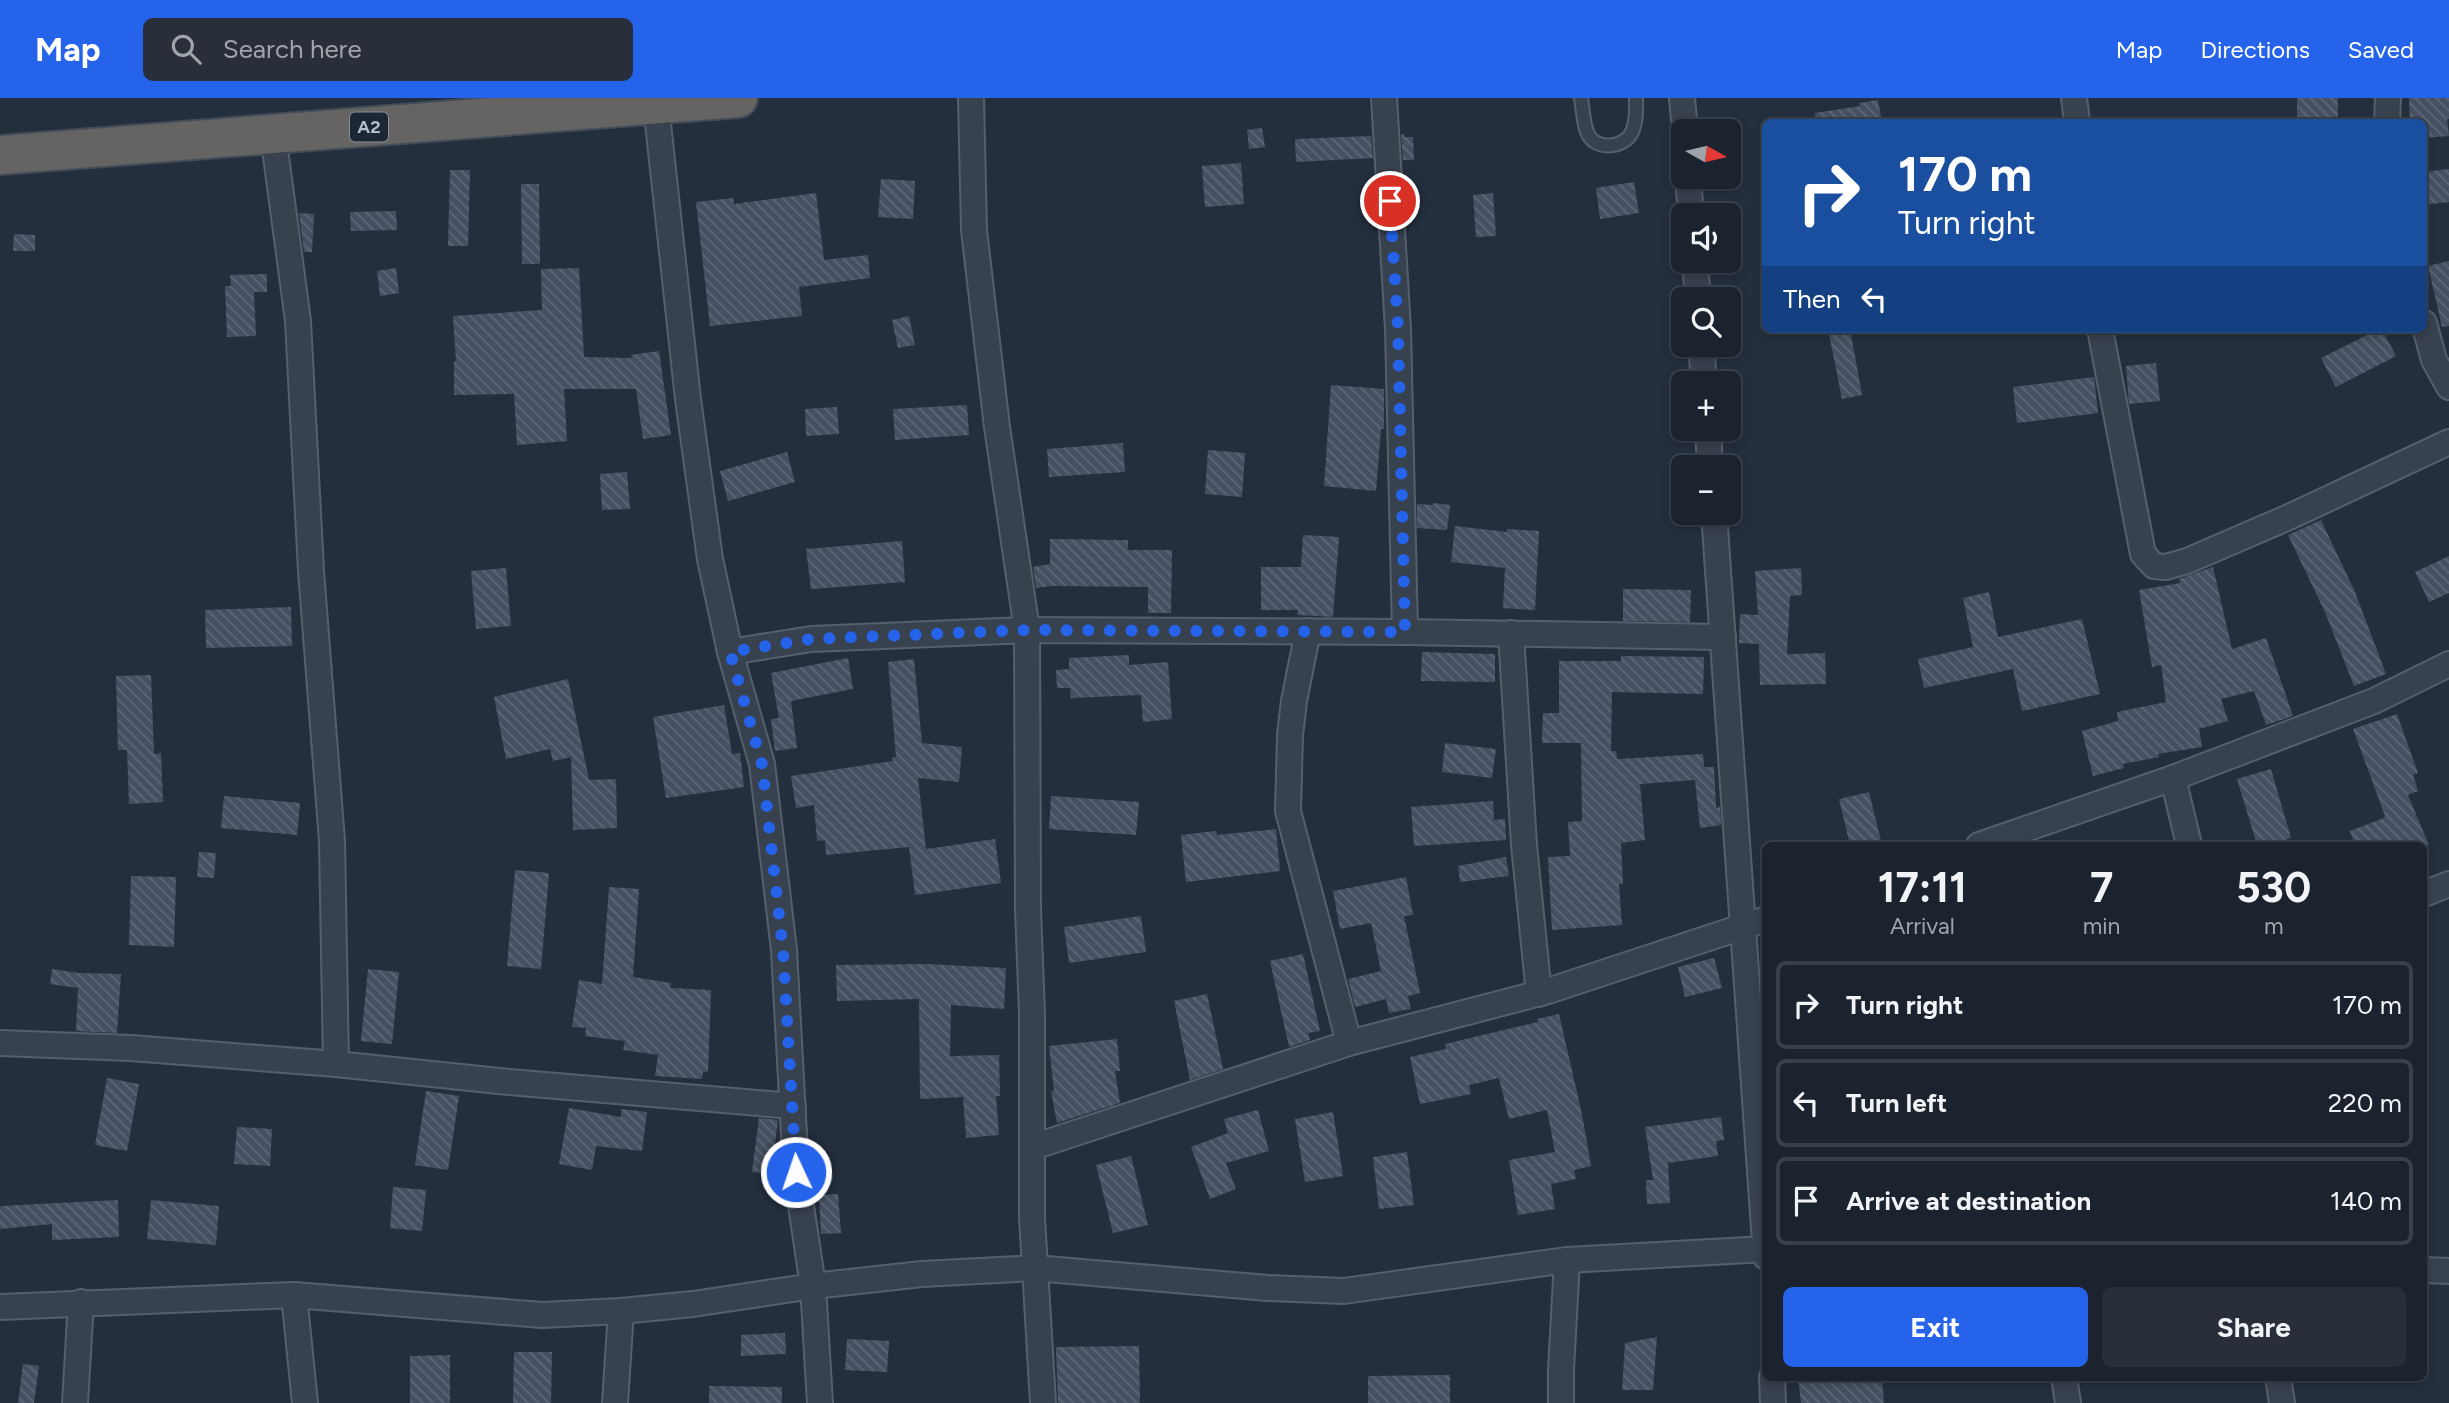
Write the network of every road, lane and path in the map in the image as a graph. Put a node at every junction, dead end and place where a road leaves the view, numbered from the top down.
1 (738, 98) edge
2 (971, 98) edge
3 (1384, 98) edge
4 (1581, 98) edge
5 (1636, 98) edge
6 (1682, 98) edge
7 (2074, 98) edge
8 (2388, 98) edge
9 (656, 105) junction
10 (1684, 119) edge
11 (2077, 119) edge
12 (2388, 119) edge
13 (273, 134) junction
14 (0, 155) edge
15 (2427, 329) edge
16 (2101, 333) edge
17 (2442, 359) edge
18 (2449, 387) edge
19 (2449, 442) edge
20 (1715, 525) edge
21 (1027, 630) junction
22 (1308, 631) junction
23 (1405, 632) junction
24 (1511, 633) junction
25 (1723, 637) junction
26 (730, 652) junction
27 (2449, 664) edge
28 (2173, 778) junction
29 (1988, 842) edge
30 (2188, 842) edge
31 (2449, 884) edge
32 (2427, 893) edge
33 (1754, 923) edge
34 (1539, 994) junction
35 (0, 1043) edge
36 (1349, 1043) junction
37 (336, 1064) junction
38 (793, 1106) junction
39 (1762, 1140) edge
40 (1033, 1147) junction
41 (1762, 1249) edge
42 (1567, 1259) junction
43 (1035, 1268) junction
44 (2427, 1270) edge
45 (2449, 1271) edge
46 (813, 1286) junction
47 (293, 1295) junction
48 (81, 1302) junction
49 (0, 1307) edge
50 (621, 1311) junction
51 (1772, 1381) edge
52 (2065, 1381) edge
53 (2279, 1381) edge
54 (75, 1403) edge
55 (305, 1403) edge
56 (615, 1403) edge
57 (820, 1403) edge
58 (1043, 1403) edge
59 (1561, 1403) edge
60 (1773, 1403) edge
61 (2068, 1403) edge
62 (2282, 1403) edge

1 - 9 highway, A2
2 - 21 street
3 - 23 street
4 - 5 lane
6 - 10 street
7 - 11 street
8 - 12 street
9 - 13 highway, A2
9 - 26 street
13 - 14 highway, A2
13 - 37 street
15 - 17 street
16 - 19 street
17 - 18 street
20 - 25 street
21 - 22 street
21 - 26 street
21 - 40 street
22 - 23 street
22 - 36 street
23 - 24 street
24 - 25 street
24 - 34 street
25 - 33 street
26 - 38 street
27 - 28 street
28 - 29 street
28 - 30 street
31 - 32 street
33 - 34 street
33 - 39 street
34 - 36 street
35 - 37 street
36 - 40 street
37 - 38 street
38 - 46 street
40 - 43 street
41 - 42 street
42 - 43 street
42 - 59 street
43 - 46 street
43 - 58 street
44 - 45 street
46 - 50 street
46 - 57 street
47 - 48 street
47 - 50 street
47 - 55 street
48 - 49 street
48 - 54 street
50 - 56 street
51 - 60 street
52 - 61 street
53 - 62 street

